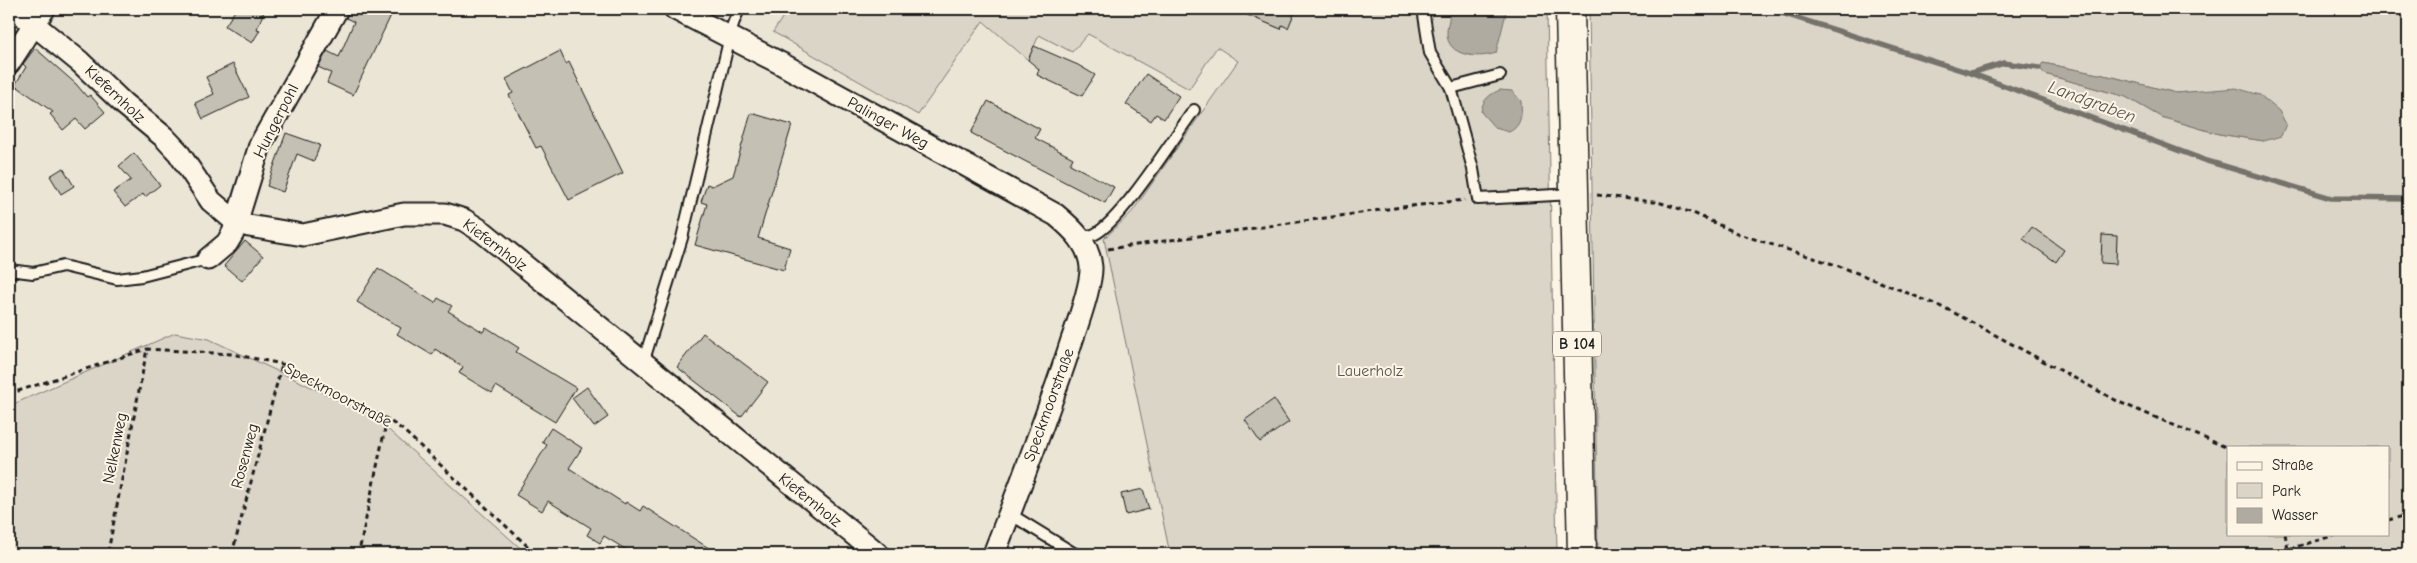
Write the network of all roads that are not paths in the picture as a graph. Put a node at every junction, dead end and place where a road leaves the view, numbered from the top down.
1 (15, 9) edge
2 (337, 9) edge
3 (675, 9) edge
4 (739, 9) edge
5 (1423, 9) edge
6 (1570, 9) edge
7 (38, 16) edge
8 (731, 39) junction
9 (9, 63) edge
10 (1500, 75) dead end
11 (1451, 88) junction
12 (1194, 110) dead end
13 (1574, 194) junction
14 (236, 222) junction
15 (1084, 245) junction
16 (208, 259) joint
17 (9, 270) edge
18 (644, 363) junction
19 (1010, 514) junction
20 (878, 554) edge
21 (994, 554) edge
22 (1075, 554) edge
23 (1582, 554) edge

1 - 7 street, Kiefernholz
2 - 14 street, Hungerpohl
3 - 8 street, Palinger Weg
4 - 8 lane
5 - 11 lane
6 - 13 main road, B 104
7 - 9 street
7 - 14 street, Kiefernholz
8 - 15 street, Palinger Weg
8 - 18 lane
10 - 11 lane
11 - 13 lane
12 - 15 lane
13 - 23 main road, B 104
14 - 16 street, Hungerpohl
14 - 18 street, Kiefernholz
15 - 19 street, Speckmoorstraße
16 - 17 lane
18 - 20 street, Kiefernholz
19 - 21 street, Speckmoorstraße
19 - 22 lane

